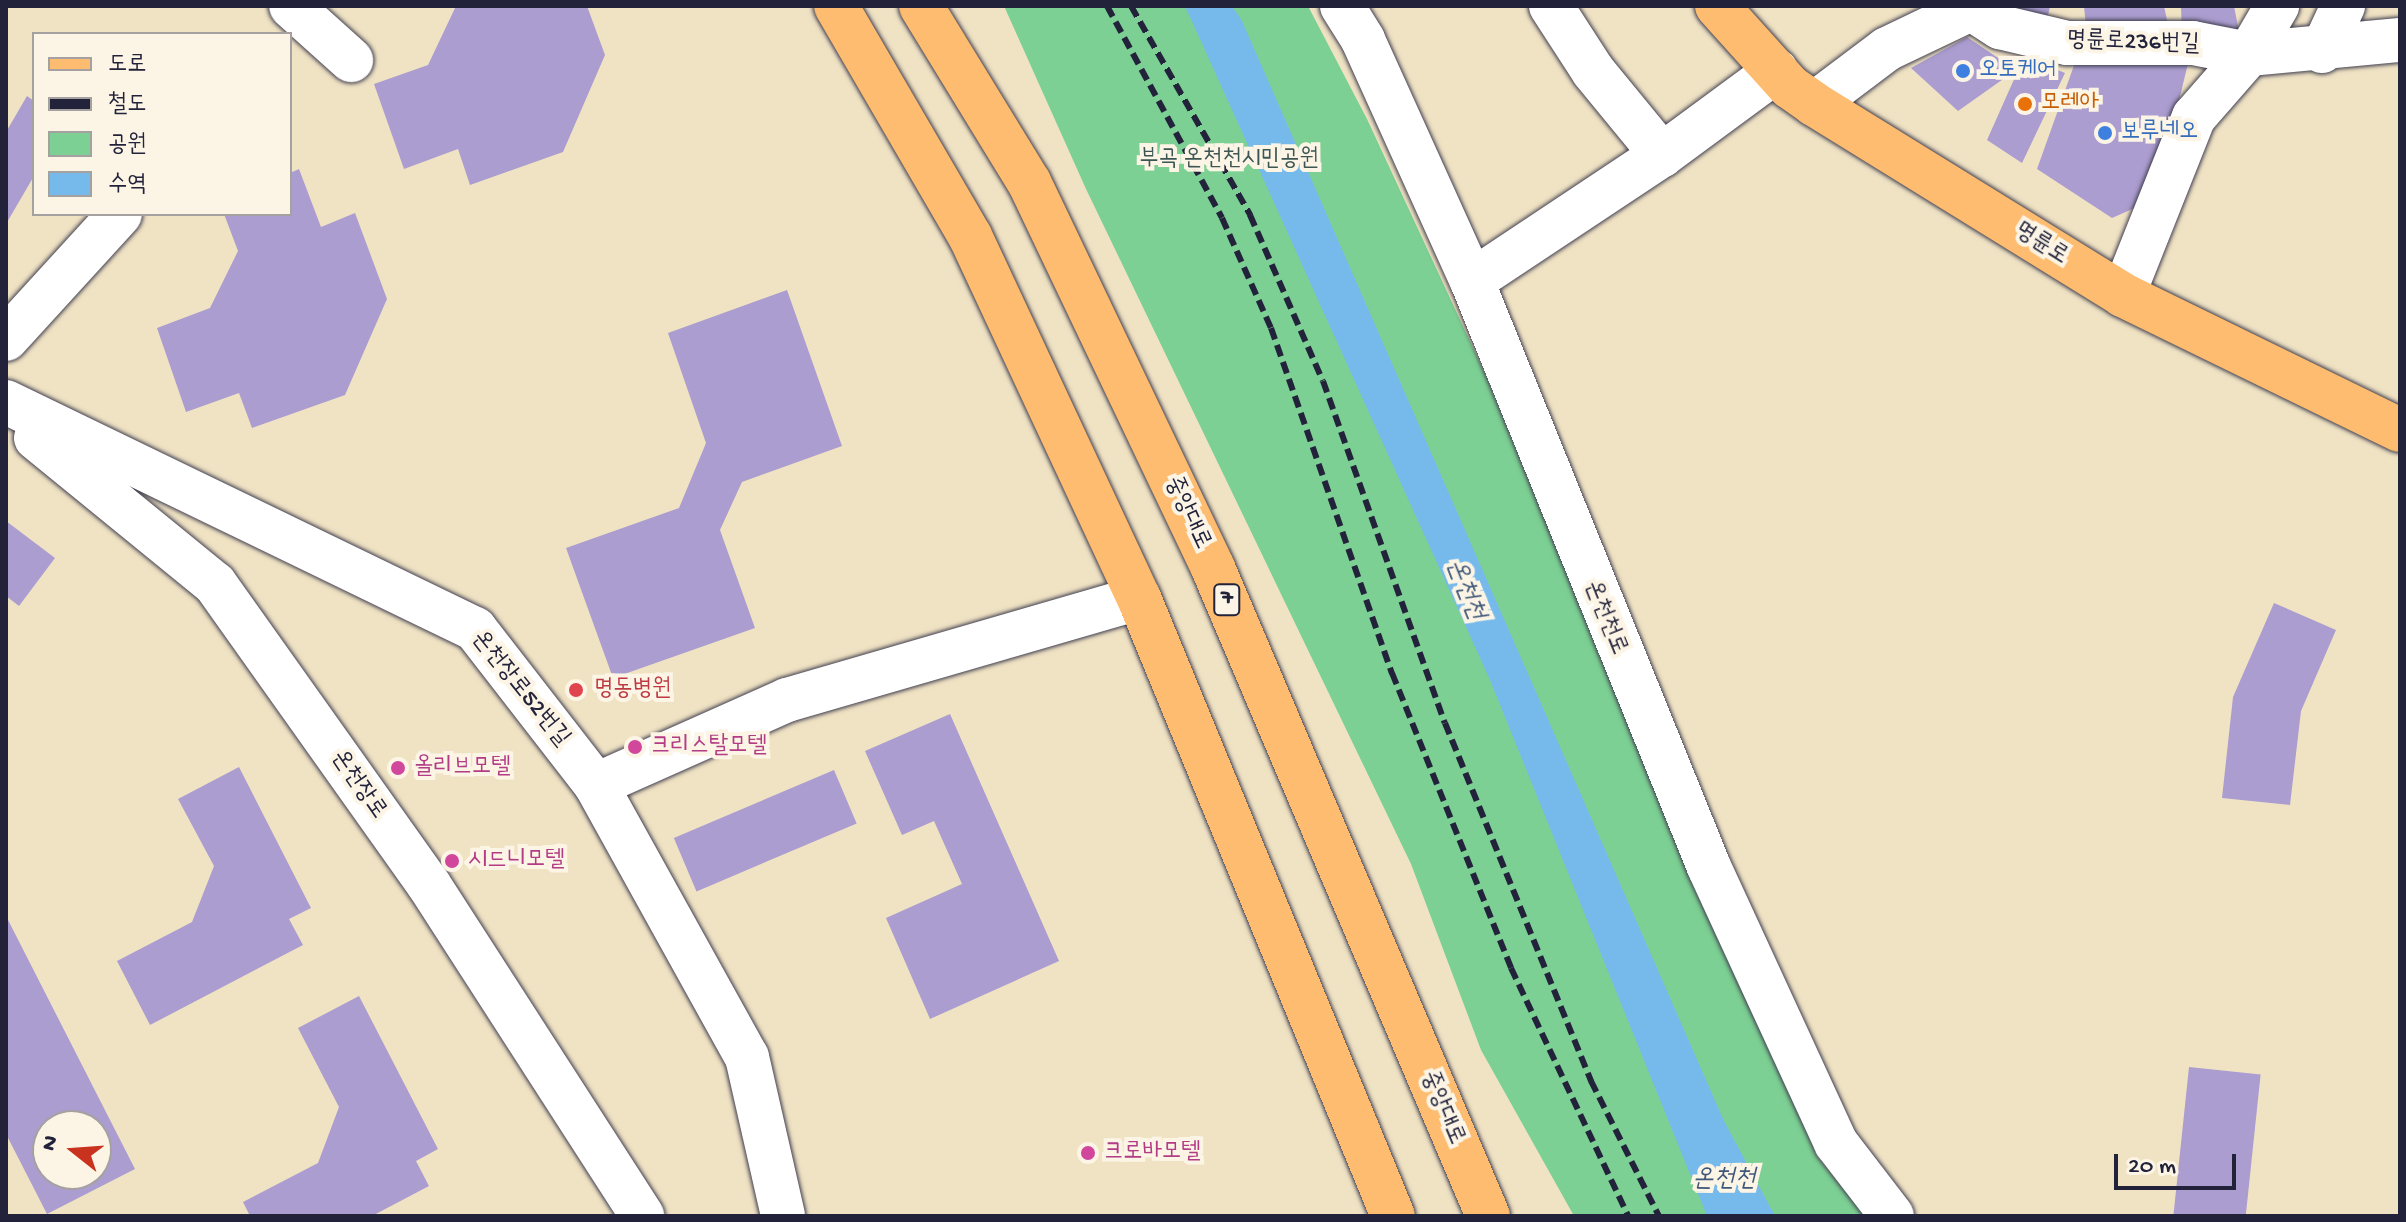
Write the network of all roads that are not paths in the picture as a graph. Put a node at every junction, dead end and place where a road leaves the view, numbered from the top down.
1 (836, 6) edge
2 (921, 6) edge
3 (1342, 6) edge
4 (1551, 6) edge
5 (1717, 6) edge
6 (2277, 6) edge
7 (2343, 6) edge
8 (1976, 8) edge
9 (297, 15) edge
10 (2400, 40) edge
11 (2322, 51) junction
12 (2249, 54) junction
13 (351, 60) dead end
14 (1776, 71) junction
15 (1814, 104) junction
16 (1662, 155) junction
17 (118, 216) edge
18 (1472, 281) junction
19 (2123, 295) junction
20 (6, 339) edge
21 (6, 402) edge
22 (6, 413) edge
23 (2400, 430) edge
24 (1139, 598) junction
25 (596, 785) junction
26 (642, 1216) edge
27 (783, 1216) edge
28 (1393, 1216) edge
29 (1488, 1216) edge
30 (1892, 1216) edge

1 - 24 main road
2 - 29 main road, 중앙대로 / 7
3 - 18 street, 온천천로
4 - 16 street
5 - 14 main road, 명륜로
6 - 12 street
7 - 11 street
8 - 12 street, 명륜로236번길
8 - 15 street
9 - 13 street
10 - 11 street, 명륜로236번길
11 - 12 street, 명륜로236번길
12 - 19 street, 명륜로236번길
14 - 15 main road, 명륜로
14 - 16 street
15 - 19 main road, 명륜로
16 - 18 street
17 - 20 street
18 - 30 street, 온천천로
19 - 23 main road, 명륜로
21 - 25 street, 온천장로52번길
22 - 26 street, 온천장로
24 - 25 street
24 - 28 main road
25 - 27 street, 온천장로52번길

